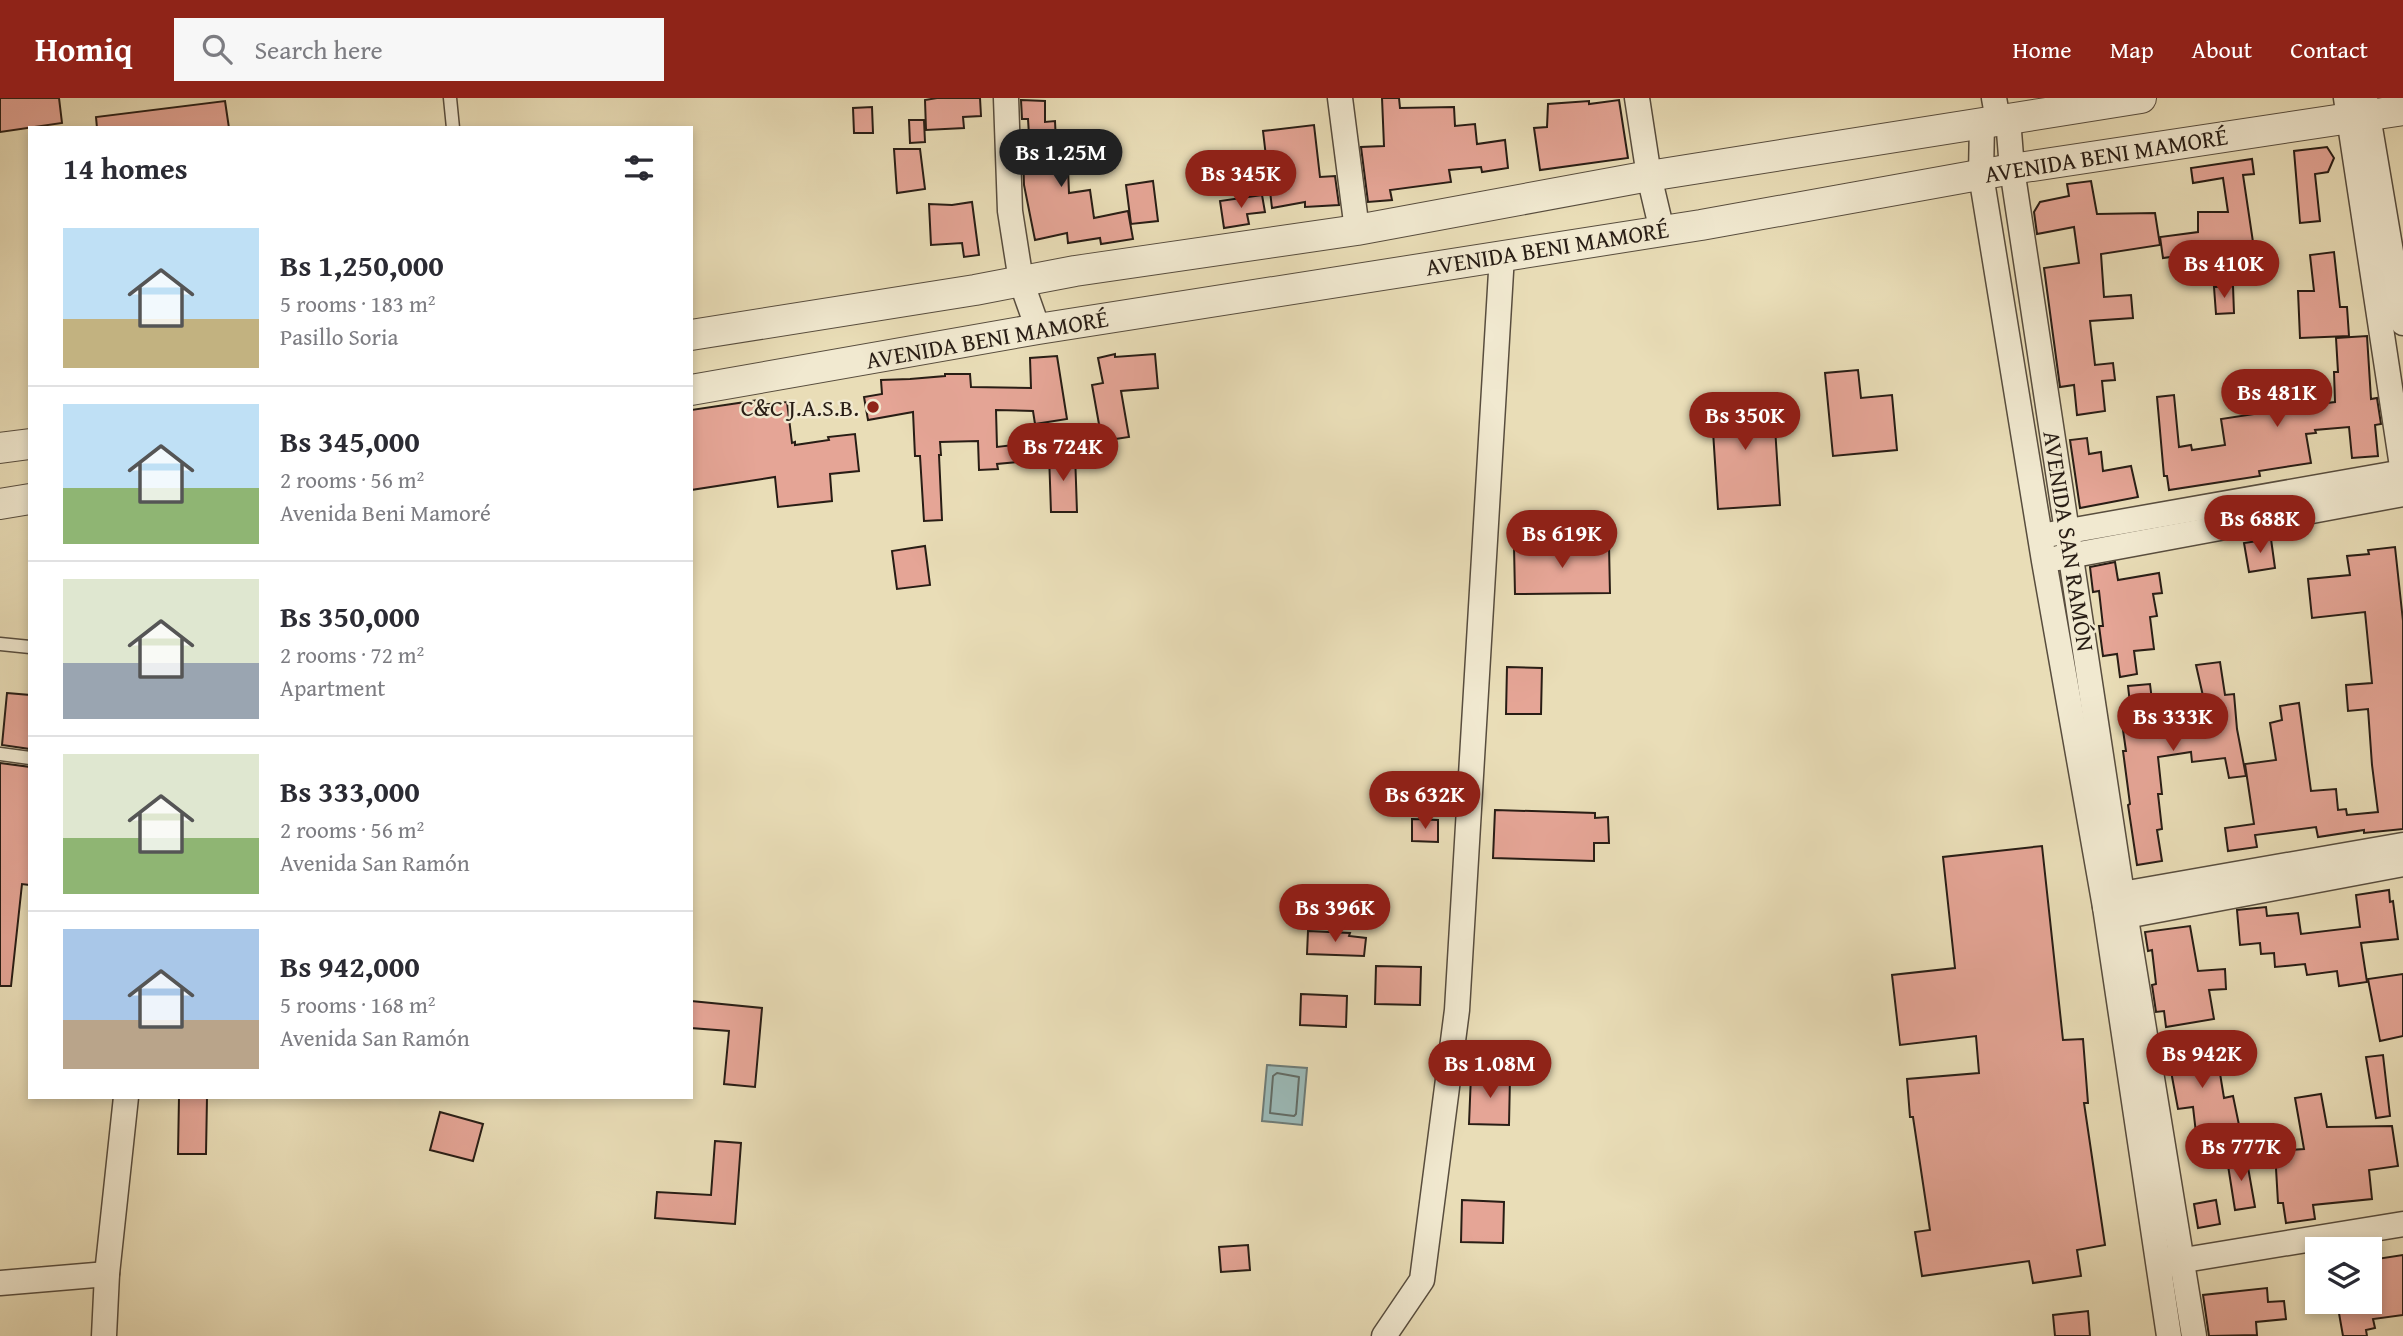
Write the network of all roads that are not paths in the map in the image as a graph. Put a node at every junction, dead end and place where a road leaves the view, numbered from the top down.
1 (450, 98) edge
2 (1006, 98) edge
3 (1340, 98) edge
4 (1637, 98) edge
5 (2141, 98) edge
6 (2357, 108) edge
7 (2403, 110) edge
8 (1995, 115) edge
9 (453, 126) edge
10 (2012, 169) junction
11 (1981, 175) junction
12 (1649, 176) junction
13 (1357, 230) junction
14 (1662, 231) junction
15 (1502, 255) junction
16 (1021, 281) junction
17 (2403, 323) edge
18 (1038, 329) junction
19 (693, 335) edge
20 (693, 390) edge
21 (28, 444) edge
22 (0, 448) edge
23 (2403, 472) edge
24 (2403, 494) edge
25 (28, 499) edge
26 (0, 504) edge
27 (2041, 536) junction
28 (2069, 543) junction
29 (2043, 561) junction
30 (0, 644) edge
31 (28, 647) edge
32 (0, 754) edge
33 (28, 758) edge
34 (2403, 845) edge
35 (2403, 864) edge
36 (2117, 906) junction
37 (127, 1099) edge
38 (2403, 1224) edge
39 (2170, 1262) junction
40 (107, 1274) junction
41 (0, 1283) edge
42 (104, 1336) edge
43 (1384, 1336) edge
44 (2169, 1336) edge
45 (2193, 1336) edge

1 - 9 lane
2 - 16 street
3 - 13 street
4 - 12 street
5 - 8 street, AVENIDA BENI MAMORÉ
6 - 7 street, AVENIDA BENI MAMORÉ
6 - 10 street, AVENIDA BENI MAMORÉ
6 - 17 street
6 - 23 street
8 - 10 street, AVENIDA SAN RAMÓN
8 - 11 street, AVENIDA SAN RAMÓN
8 - 12 street, AVENIDA BENI MAMORÉ
10 - 11 street, AVENIDA BENI MAMORÉ
10 - 28 street, AVENIDA SAN RAMÓN
11 - 14 street, AVENIDA BENI MAMORÉ
11 - 27 street, AVENIDA SAN RAMÓN
12 - 13 street, AVENIDA BENI MAMORÉ
12 - 14 street
13 - 16 street, AVENIDA BENI MAMORÉ
14 - 15 street, AVENIDA BENI MAMORÉ
15 - 18 street, AVENIDA BENI MAMORÉ
15 - 43 street
16 - 18 street
16 - 19 street, AVENIDA BENI MAMORÉ
18 - 20 street, AVENIDA BENI MAMORÉ
21 - 22 street
23 - 28 street
24 - 28 street
25 - 26 street
27 - 28 street
27 - 29 street, AVENIDA SAN RAMÓN
28 - 29 street
28 - 36 street, AVENIDA SAN RAMÓN
29 - 36 street, AVENIDA SAN RAMÓN
30 - 31 lane
32 - 33 lane
34 - 36 street
35 - 36 street
36 - 39 street, AVENIDA SAN RAMÓN
37 - 40 street
38 - 39 street
39 - 44 street, AVENIDA SAN RAMÓN
39 - 45 street, AVENIDA SAN RAMÓN
40 - 41 street
40 - 42 street

